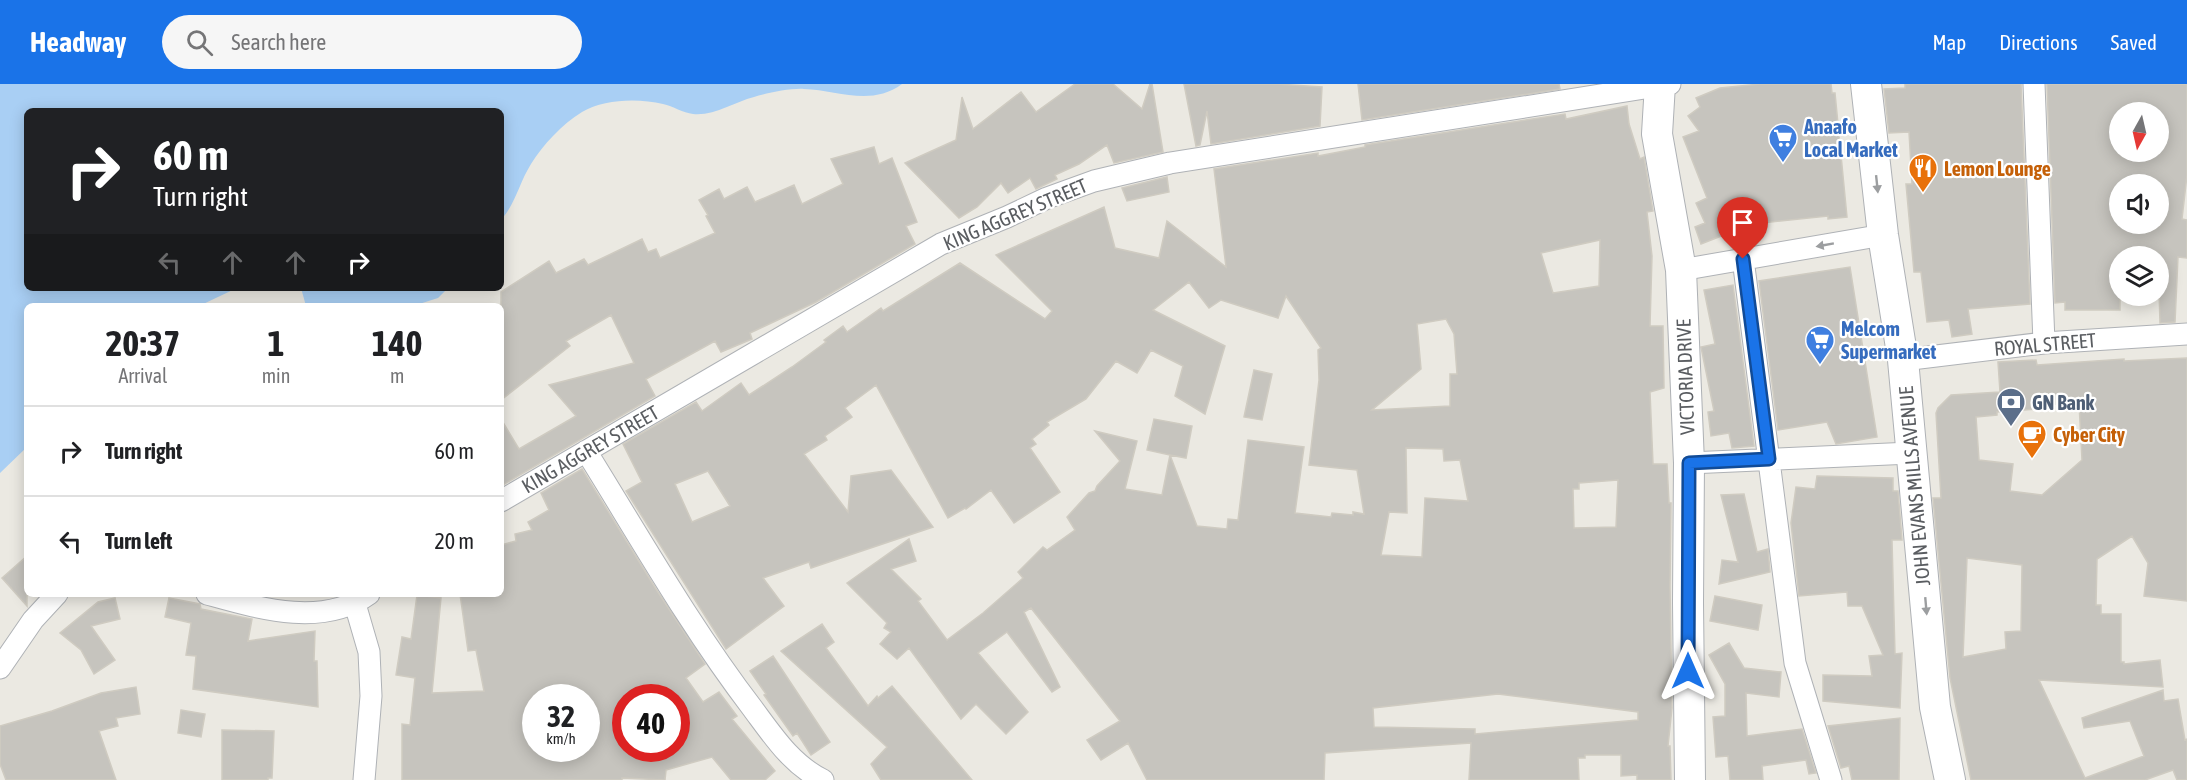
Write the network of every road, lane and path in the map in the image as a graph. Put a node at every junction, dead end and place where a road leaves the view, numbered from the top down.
1 (1660, 84) edge
2 (1670, 84) edge
3 (1866, 84) edge
4 (2034, 84) edge
5 (1883, 235) junction
6 (1743, 259) junction
7 (1681, 270) junction
8 (2187, 334) edge
9 (2044, 343) junction
10 (1903, 360) junction
11 (586, 451) junction
12 (1911, 453) junction
13 (1769, 459) junction
14 (1689, 463) junction
15 (504, 499) edge
16 (54, 597) edge
17 (217, 597) edge
18 (362, 599) edge
19 (0, 668) edge
20 (364, 780) edge
21 (823, 780) edge
22 (1690, 780) edge
23 (1831, 780) edge
24 (1950, 780) edge

1 - 2 street, KING AGGREY STREET
1 - 7 street, VICTORIA DRIVE
1 - 11 street, KING AGGREY STREET
3 -> 5 street, JOHN EVANS MILLS AVENUE
4 - 9 street
5 -> 6 street
5 - 10 street, JOHN EVANS MILLS AVENUE
6 - 7 street
6 - 13 street
7 - 14 street, VICTORIA DRIVE
8 - 9 street, ROYAL STREET
9 - 10 street, ROYAL STREET
10 - 12 street, JOHN EVANS MILLS AVENUE
11 - 15 street, KING AGGREY STREET
11 - 21 street
12 - 13 street
12 -> 24 street, JOHN EVANS MILLS AVENUE
13 - 14 street
13 - 23 street
14 - 22 street, VICTORIA DRIVE
16 - 19 street
17 - 18 street
18 - 20 street

